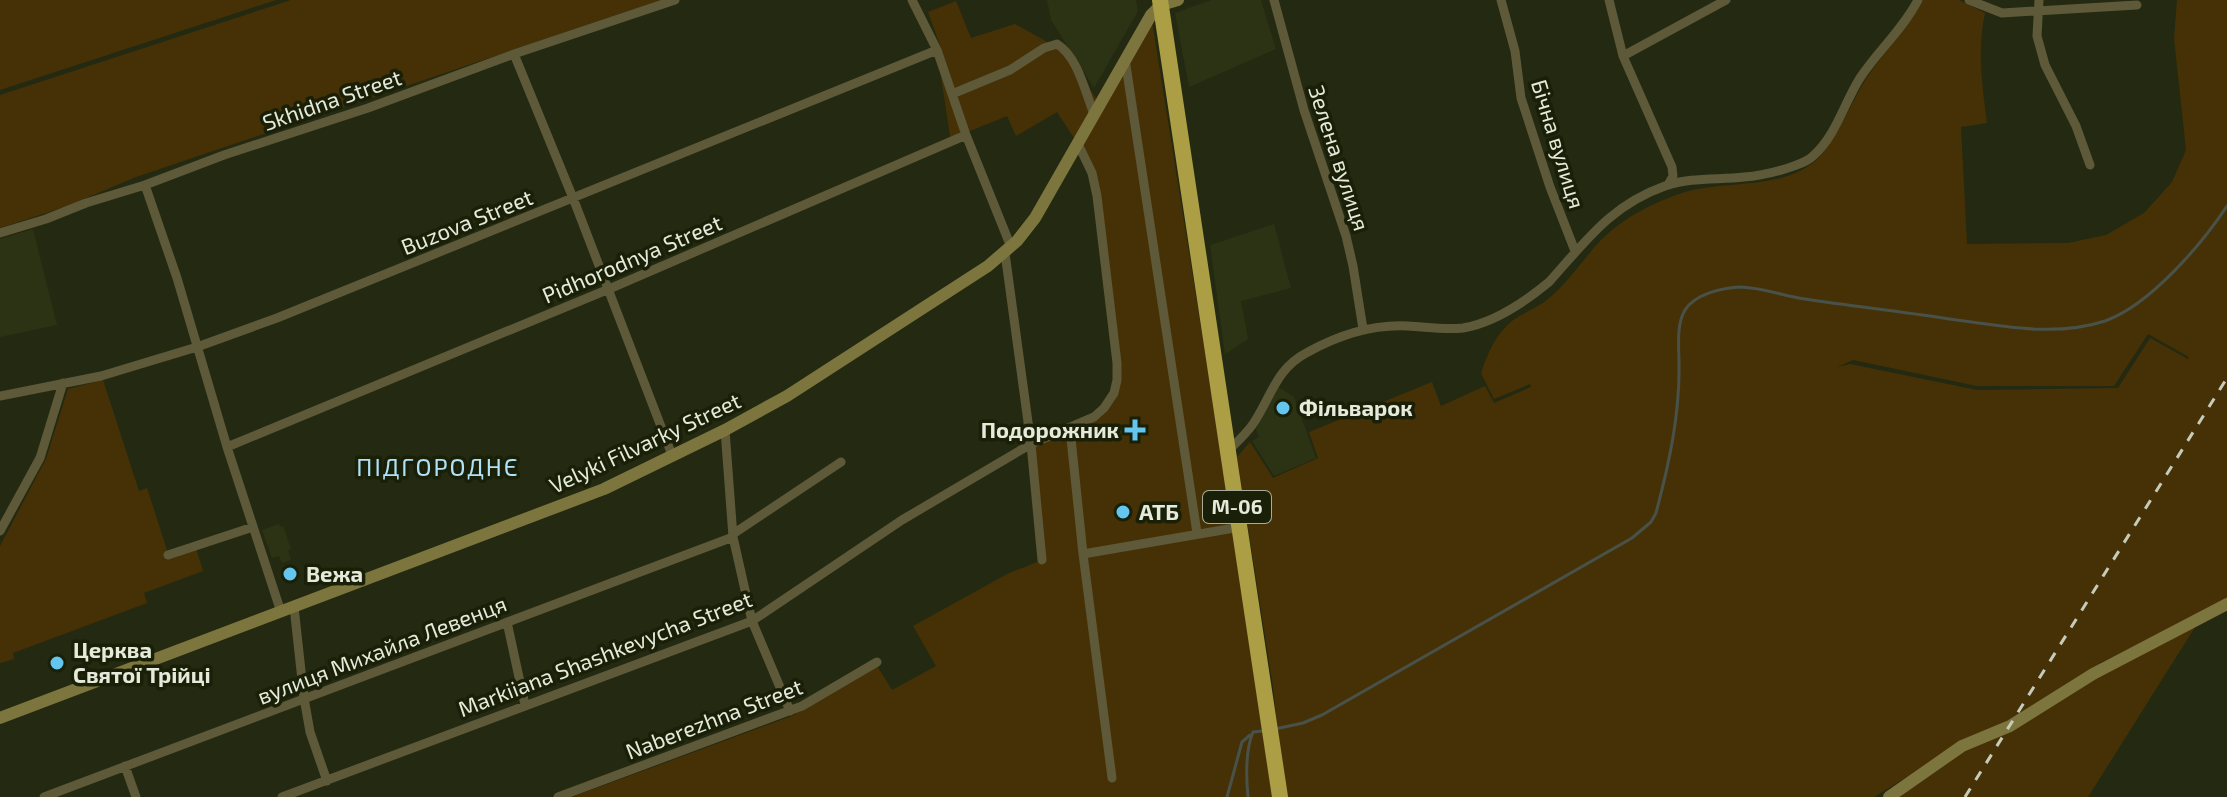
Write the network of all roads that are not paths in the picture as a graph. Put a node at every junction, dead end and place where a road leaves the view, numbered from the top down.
1 (675, 0) edge
2 (912, 0) edge
3 (1178, 0) edge
4 (1274, 0) edge
5 (1501, 0) edge
6 (1609, 0) edge
7 (1918, 0) edge
8 (1969, 0) edge
9 (2039, 0) edge
10 (1719, 2) edge
11 (1160, 3) edge
12 (2137, 5) dead end
13 (2038, 11) junction
14 (937, 50) junction
15 (514, 54) junction
16 (1623, 56) junction
17 (1125, 59) junction
18 (952, 94) junction
19 (1094, 114) junction
20 (966, 135) junction
21 (1078, 144) junction
22 (2090, 165) dead end
23 (145, 185) junction
24 (1668, 185) junction
25 (573, 198) junction
26 (0, 233) edge
27 (1008, 250) junction
28 (1575, 251) junction
29 (609, 289) junction
30 (1363, 329) junction
31 (197, 347) junction
32 (63, 383) junction
33 (0, 396) edge
34 (1070, 429) junction
35 (725, 430) junction
36 (1031, 444) junction
37 (227, 447) junction
38 (1228, 451) junction
39 (672, 455) junction
40 (841, 462) dead end
41 (253, 527) junction
42 (1242, 527) junction
43 (0, 531) edge
44 (1197, 533) junction
45 (733, 535) junction
46 (1083, 554) junction
47 (168, 555) dead end
48 (1042, 560) dead end
49 (2227, 604) edge
50 (294, 607) junction
51 (281, 612) junction
52 (752, 621) junction
53 (507, 622) junction
54 (877, 662) dead end
55 (304, 698) junction
56 (525, 705) junction
57 (790, 711) junction
58 (0, 718) edge
59 (125, 766) junction
60 (1112, 778) dead end
61 (327, 781) junction
62 (309, 792) edge
63 (44, 797) edge
64 (136, 797) edge
65 (282, 797) edge
66 (558, 797) edge
67 (1280, 797) edge
68 (1889, 797) edge

1 - 15 street, Skhidna Street
2 - 14 street
3 - 11 street
4 - 30 street, Зелена вулиця
5 - 28 street, Бічна вулиця
6 - 16 street
7 - 24 street
8 - 13 street
9 - 13 street
10 - 16 street
11 - 17 street, Velyki Filvarky Street
11 - 38 highway, М-06
12 - 13 street
13 - 22 street
14 - 18 street
14 - 25 street, Buzova Street
15 - 23 street, Skhidna Street
15 - 25 street
16 - 24 street
17 - 19 street, Velyki Filvarky Street
17 - 44 street
18 - 19 street
18 - 20 street
19 - 21 street, Velyki Filvarky Street
20 - 27 street
20 - 29 street, Pidhorodnya Street
21 - 27 street, Velyki Filvarky Street
21 - 34 street, Markiiana Shashkevycha Street
23 - 26 street, Skhidna Street
23 - 31 street
24 - 28 street
25 - 29 street
25 - 31 street, Buzova Street
27 - 35 street, Velyki Filvarky Street
27 - 36 street
28 - 30 street
29 - 37 street, Pidhorodnya Street
29 - 39 street
30 - 38 street
31 - 32 street, Buzova Street
31 - 37 street
32 - 33 street, Buzova Street
32 - 43 street
34 - 36 street, Markiiana Shashkevycha Street
34 - 46 street
35 - 39 street, Velyki Filvarky Street
35 - 45 street
36 - 48 street
36 - 52 street, Markiiana Shashkevycha Street
37 - 41 street
38 - 42 highway, М-06
39 - 50 street, Velyki Filvarky Street
40 - 45 street, вулиця Михайла Левенця
41 - 47 street
41 - 51 street
42 - 44 street
42 - 67 highway, М-06
44 - 46 street
45 - 52 street
45 - 53 street, вулиця Михайла Левенця
46 - 60 street
49 - 68 street
50 - 51 street, Velyki Filvarky Street
50 - 55 street
51 - 58 street, Velyki Filvarky Street
52 - 56 street, Markiiana Shashkevycha Street
52 - 57 street
53 - 55 street, вулиця Михайла Левенця
53 - 56 street
54 - 57 street, Naberezhna Street
55 - 59 street, вулиця Михайла Левенця
55 - 61 street
56 - 61 street, Markiiana Shashkevycha Street
57 - 66 street, Naberezhna Street
59 - 63 street, вулиця Михайла Левенця
59 - 64 street
61 - 62 street, Markiiana Shashkevycha Street
62 - 65 street, Markiiana Shashkevycha Street

